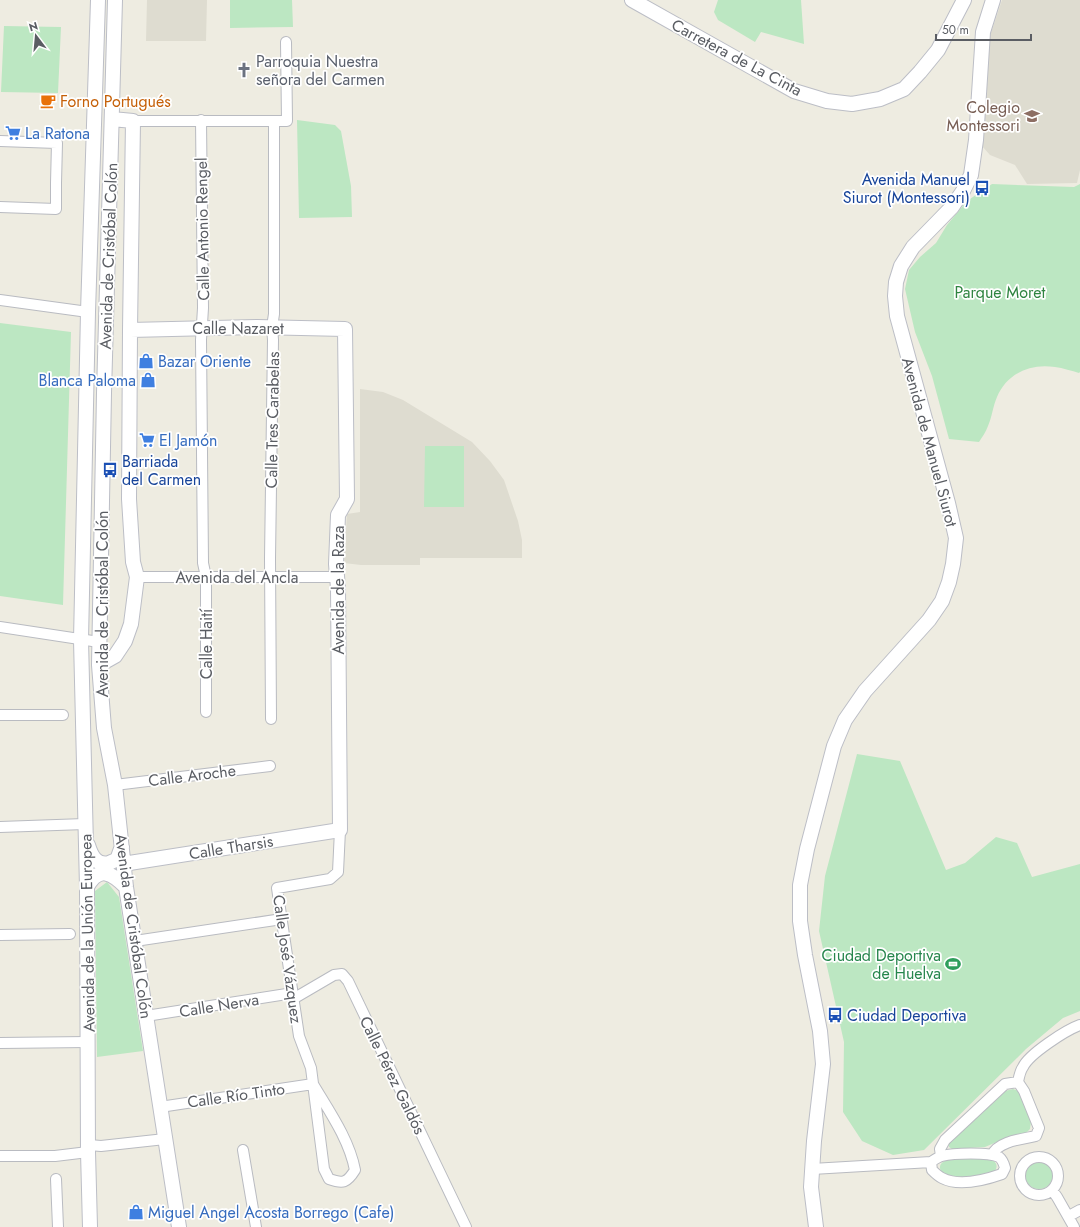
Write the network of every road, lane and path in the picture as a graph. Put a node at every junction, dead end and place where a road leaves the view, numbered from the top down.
1 (98, 0) edge
2 (115, 0) edge
3 (632, 0) edge
4 (964, 0) edge
5 (993, 0) edge
6 (286, 42) dead end
7 (112, 119) junction
8 (201, 120) junction
9 (133, 121) junction
10 (274, 121) junction
11 (0, 142) edge
12 (0, 207) edge
13 (0, 300) edge
14 (88, 312) junction
15 (272, 327) junction
16 (202, 328) junction
17 (345, 329) joint
18 (130, 330) junction
19 (137, 577) junction
20 (206, 577) junction
21 (270, 577) junction
22 (337, 577) junction
23 (0, 627) edge
24 (81, 640) junction
25 (99, 642) junction
26 (99, 665) junction
27 (206, 712) dead end
28 (0, 715) edge
29 (63, 715) dead end
30 (271, 719) dead end
31 (270, 766) dead end
32 (115, 785) junction
33 (0, 827) edge
34 (85, 830) junction
35 (340, 830) junction
36 (122, 847) junction
37 (123, 864) junction
38 (87, 887) junction
39 (126, 887) junction
40 (282, 918) junction
41 (70, 934) dead end
42 (0, 935) edge
43 (135, 941) junction
44 (293, 996) junction
45 (146, 1016) junction
46 (1080, 1025) edge
47 (88, 1042) junction
48 (0, 1043) edge
49 (1018, 1082) junction
50 (313, 1084) junction
51 (160, 1107) junction
52 (323, 1110) joint
53 (165, 1139) junction
54 (89, 1149) junction
55 (243, 1150) dead end
56 (992, 1155) junction
57 (0, 1156) edge
58 (941, 1156) junction
59 (931, 1162) junction
60 (1005, 1168) junction
61 (812, 1169) junction
62 (1021, 1170) junction
63 (56, 1179) dead end
64 (1052, 1190) junction
65 (1080, 1210) edge
66 (1069, 1216) junction
67 (58, 1227) edge
68 (90, 1227) edge
69 (179, 1227) edge
70 (256, 1227) edge
71 (466, 1227) edge
72 (816, 1227) edge
73 (1074, 1227) edge

1 - 14 main road, Avenida de Cristóbal Colón
2 - 7 main road, Avenida de Cristóbal Colón
3 - 4 main road, Carretera de La Cinta
5 - 61 main road, Avenida de Manuel Siurot
6 - 10 street
7 - 9 main road
7 - 25 main road, Avenida de Cristóbal Colón
8 - 9 street
8 - 10 street
8 - 16 street, Calle Antonio Rengel
9 - 18 main road
10 - 15 street, Calle Tres Carabelas
11 - 12 street
13 - 14 street
14 - 24 main road, Avenida de Cristóbal Colón
15 - 16 main road, Calle Nazaret
15 - 17 main road, Calle Nazaret
15 - 21 street, Calle Tres Carabelas
16 - 18 main road, Calle Nazaret
16 - 20 street, Calle Antonio Rengel
17 - 22 main road, Avenida de la Raza
18 - 19 main road
19 - 20 street, Avenida del Ancla
19 - 26 main road
20 - 21 street, Avenida del Ancla
20 - 27 street, Calle Haití
21 - 22 street, Avenida del Ancla
21 - 30 street, Calle Tres Carabelas
22 - 35 main road, Avenida de la Raza
23 - 24 street
24 - 25 street
24 - 34 main road, Avenida de la Unión Europea
25 - 26 main road, Avenida de Cristóbal Colón
26 - 32 main road, Avenida de Cristóbal Colón
28 - 29 street
31 - 32 street, Calle Aroche
32 - 36 main road, Avenida de Cristóbal Colón
33 - 34 street
34 - 36 main road
34 - 38 main road, Avenida de la Unión Europea
35 - 37 main road, Calle Tharsis
35 - 40 street, Calle José Vázquez
36 - 37 main road, Avenida de Cristóbal Colón
37 - 39 main road, Avenida de Cristóbal Colón
38 - 39 main road
38 - 47 main road, Avenida de la Unión Europea
39 - 43 main road, Avenida de Cristóbal Colón
40 - 43 street
40 - 44 street, Calle José Vázquez
41 - 42 street
43 - 45 main road, Avenida de Cristóbal Colón
44 - 45 street, Calle Nerva
44 - 50 street, Calle José Vázquez
44 - 71 street, Calle Pérez Galdós
45 - 51 main road, Avenida de Cristóbal Colón
46 - 49 street
47 - 48 street
47 - 54 main road, Avenida de la Unión Europea
49 - 56 street
49 - 58 street
50 - 50 street, Calle José Vázquez
50 - 51 street, Calle Río Tinto
51 - 53 main road, Avenida de Cristóbal Colón
52 - 52 street
53 - 54 street
53 - 69 main road, Avenida de Cristóbal Colón
54 - 57 street
54 - 68 main road, Avenida de la Unión Europea
55 - 70 street
56 - 58 street
56 - 60 street
58 - 59 street
59 - 60 street
59 - 61 street
60 - 62 street
61 - 72 main road, Avenida de Manuel Siurot
62 - 64 street
62 - 64 street
63 - 67 street
64 - 66 street
65 - 66 street
66 - 73 street

